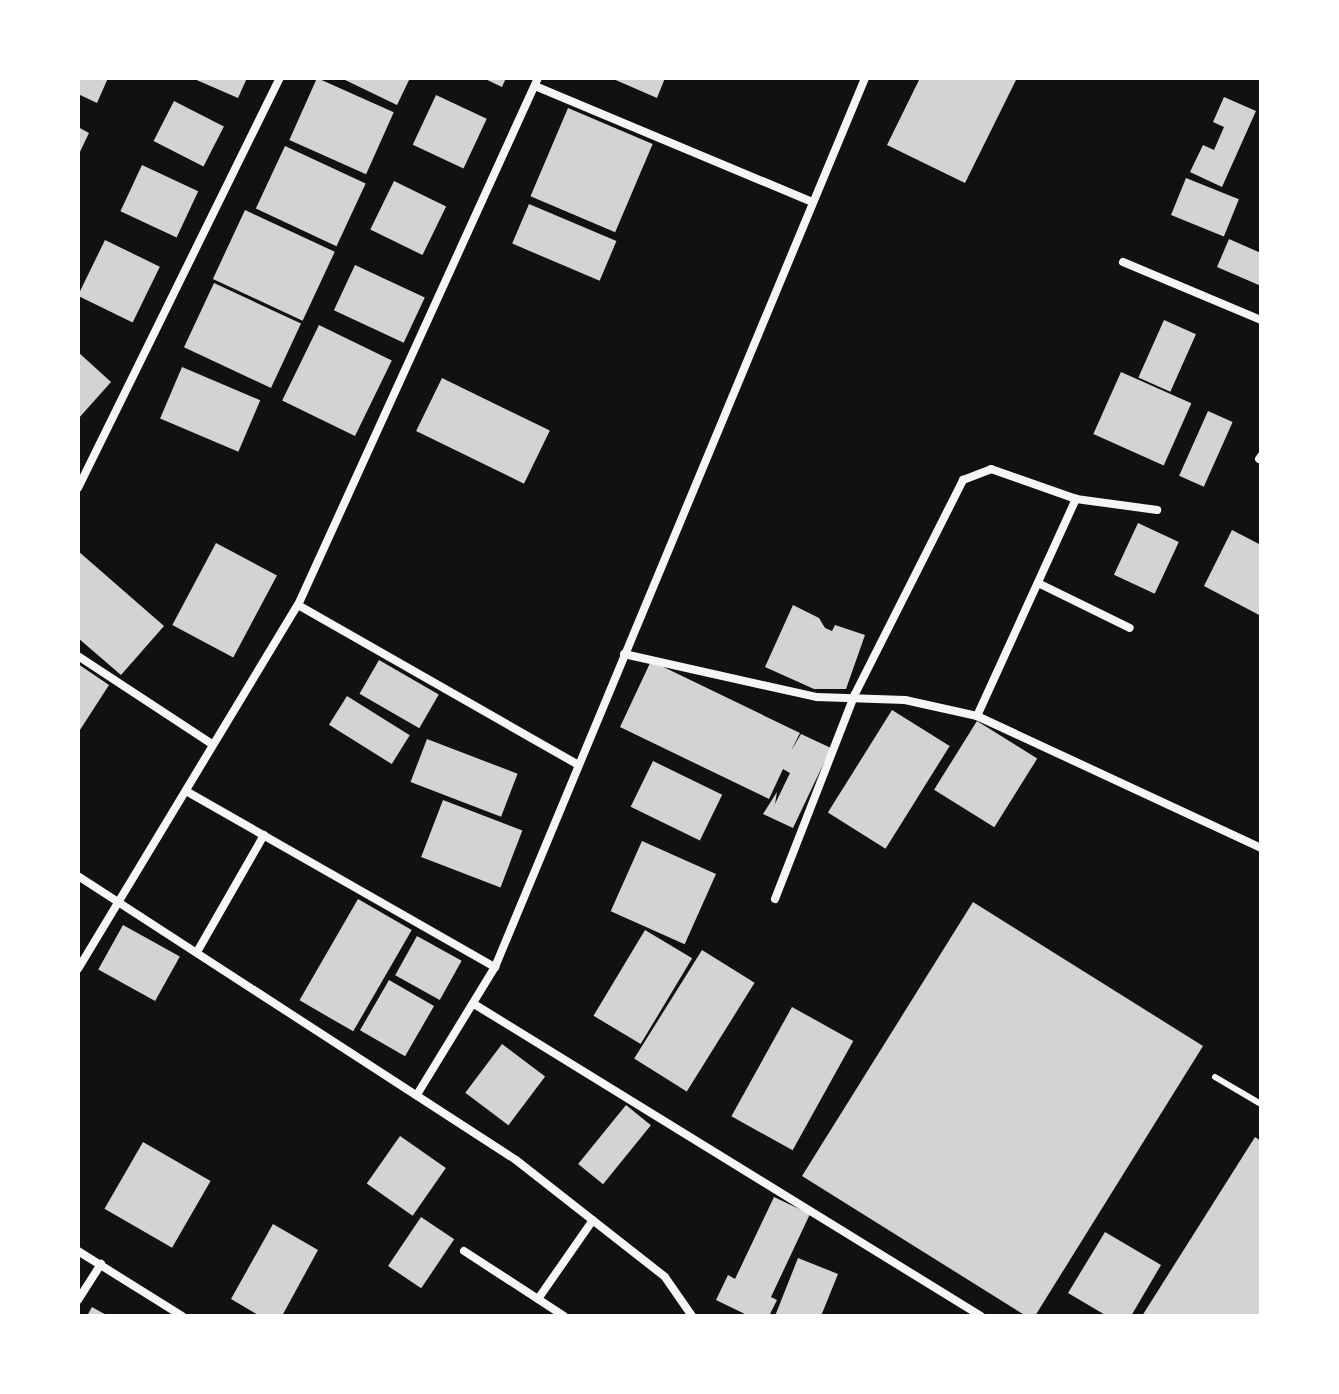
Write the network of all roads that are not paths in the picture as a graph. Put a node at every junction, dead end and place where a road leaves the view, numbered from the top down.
1 (280, 78) edge
2 (865, 78) edge
3 (537, 82) edge
4 (810, 201) junction
5 (1123, 262) dead end
6 (1261, 320) edge
7 (78, 488) edge
8 (1076, 499) junction
9 (1157, 510) dead end
10 (1038, 583) junction
11 (298, 605) junction
12 (1130, 628) dead end
13 (624, 654) junction
14 (78, 656) edge
15 (855, 694) junction
16 (977, 716) junction
17 (212, 744) junction
18 (578, 765) junction
19 (186, 791) junction
20 (264, 835) junction
21 (1261, 848) edge
22 (78, 876) edge
23 (775, 899) dead end
24 (120, 902) junction
25 (197, 952) junction
26 (495, 967) junction
27 (78, 969) edge
28 (474, 1004) junction
29 (1215, 1077) dead end
30 (418, 1093) junction
31 (1261, 1104) edge
32 (593, 1220) junction
33 (78, 1251) edge
34 (464, 1251) dead end
35 (101, 1264) junction
36 (538, 1299) junction
37 (78, 1300) edge
38 (182, 1316) edge
39 (564, 1316) edge
40 (692, 1316) edge
41 (981, 1316) edge

1 - 7 street
2 - 4 street
3 - 4 street
3 - 11 street
4 - 13 street
5 - 6 street
8 - 9 street
8 - 10 street
8 - 15 street
10 - 12 street
10 - 16 street
11 - 17 street
11 - 18 street
13 - 15 street
13 - 18 street
14 - 17 street
15 - 16 street
15 - 23 street
16 - 21 street
17 - 19 street
18 - 26 street
19 - 20 street
19 - 24 street
20 - 25 street
20 - 26 street
22 - 24 street
24 - 25 street
24 - 27 street
25 - 30 street
26 - 28 street
28 - 30 street
28 - 41 street
29 - 31 lane
30 - 32 street
32 - 36 street
32 - 40 street
33 - 35 street
34 - 36 street
35 - 37 street
35 - 38 street
36 - 39 street

